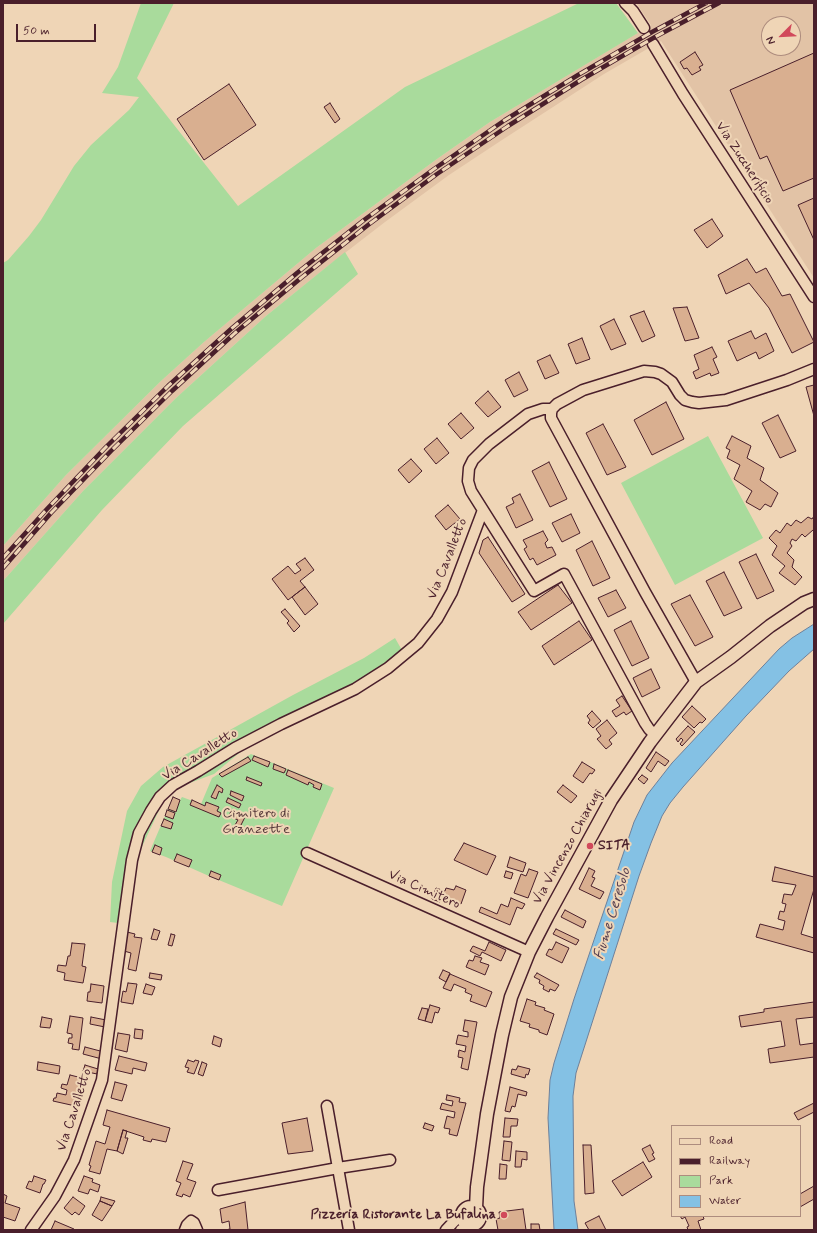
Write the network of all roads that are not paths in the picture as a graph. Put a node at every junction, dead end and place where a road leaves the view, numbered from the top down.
1 (625, 3) edge
2 (644, 28) tunnel mouth
3 (653, 44) tunnel mouth
4 (814, 297) edge
5 (814, 368) edge
6 (552, 409) junction
7 (483, 510) junction
8 (814, 599) edge
9 (696, 682) junction
10 (655, 735) junction
11 (307, 853) dead end
12 (530, 952) junction
13 (327, 1106) dead end
14 (390, 1160) dead end
15 (338, 1168) junction
16 (218, 1190) dead end
17 (469, 1209) junction
18 (473, 1228) edge
19 (31, 1230) edge
20 (185, 1230) edge
21 (197, 1230) edge
22 (349, 1230) edge
23 (446, 1230) edge

1 - 2 street
3 - 4 street, Via Zuccherificio
5 - 6 street
6 - 7 street, Via Cavalletto
6 - 9 street
7 - 10 street, Via Cavalletto
7 - 19 street, Via Cavalletto
8 - 9 street, Via Vincenzo Chiarugi
9 - 10 street, Via Vincenzo Chiarugi
10 - 12 street, Via Vincenzo Chiarugi
11 - 12 street, Via Cimitero
12 - 17 street, Via Vincenzo Chiarugi
13 - 15 street
14 - 15 street
15 - 16 street
15 - 22 street
17 - 18 street
17 - 23 street
20 - 21 street

